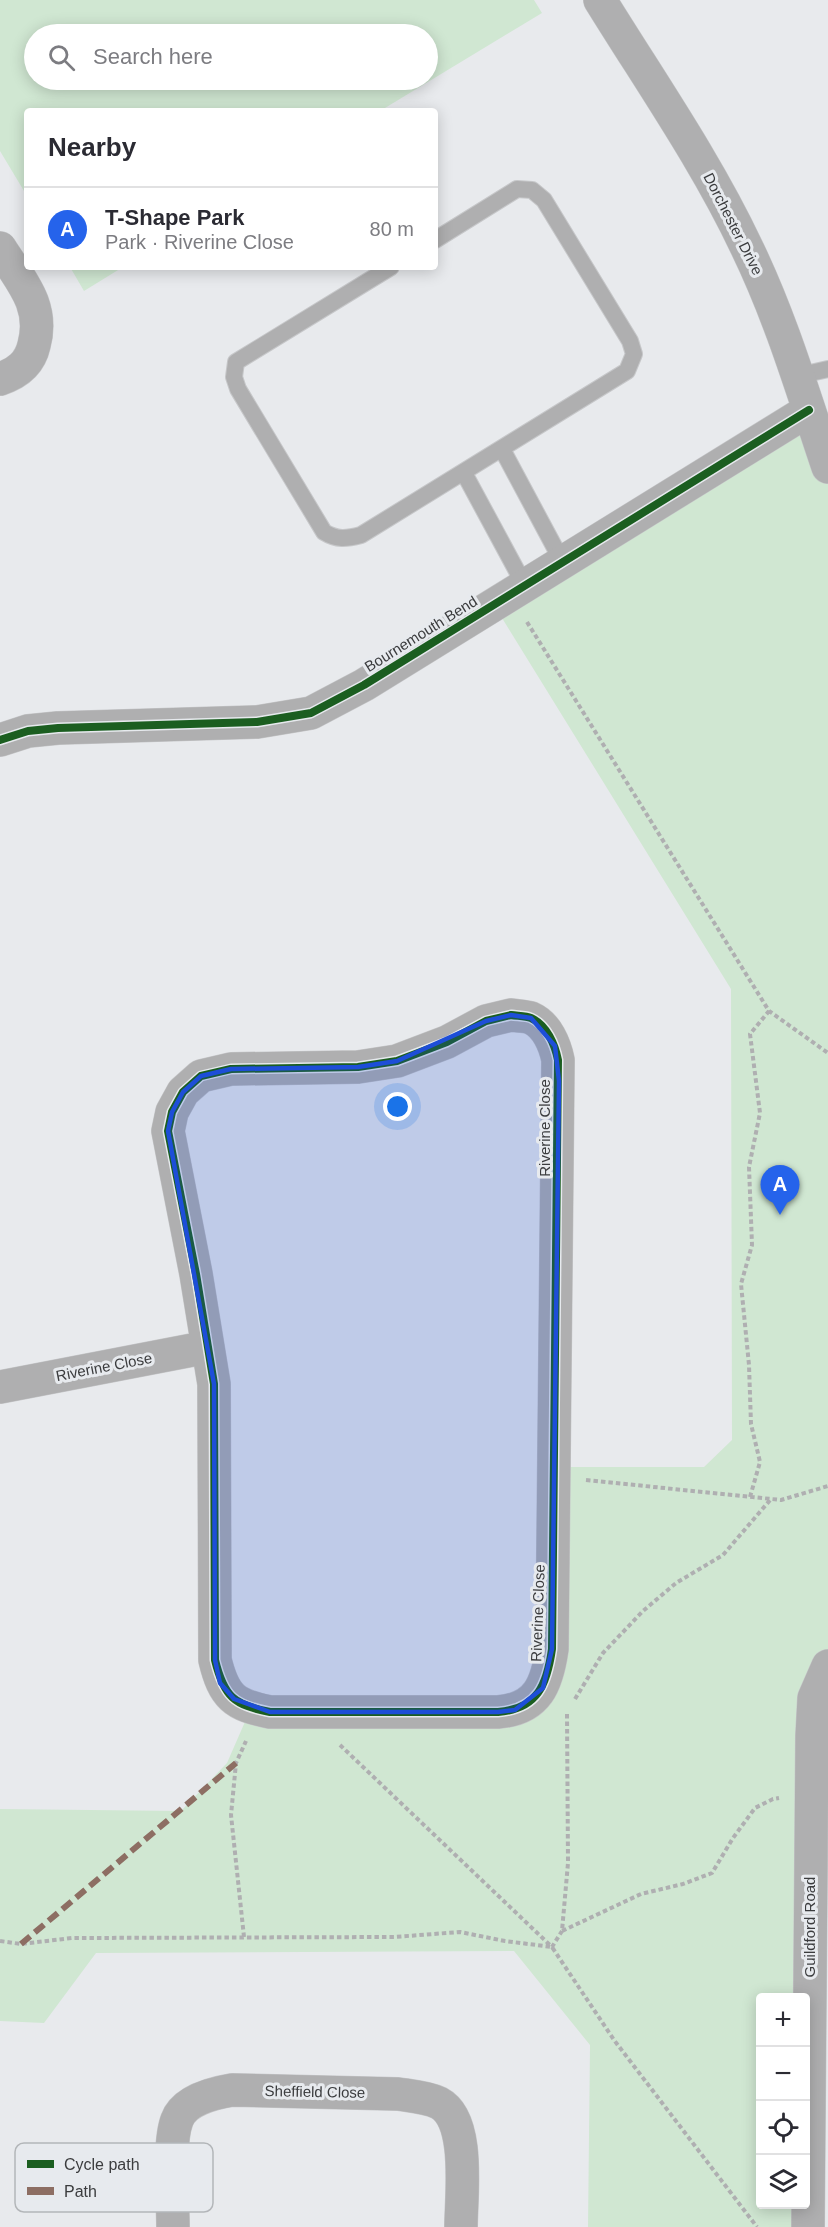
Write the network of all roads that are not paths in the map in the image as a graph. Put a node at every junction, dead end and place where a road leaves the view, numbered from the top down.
1 (600, 0) edge
2 (438, 238) edge
3 (0, 248) edge
4 (386, 270) edge
5 (813, 373) edge
6 (0, 379) edge
7 (808, 410) junction
8 (502, 449) junction
9 (828, 467) edge
10 (464, 473) junction
11 (563, 562) junction
12 (518, 590) junction
13 (0, 740) edge
14 (208, 1347) junction
15 (0, 1387) edge
16 (828, 1666) edge
17 (819, 1867) edge
18 (173, 2143) edge
19 (172, 2212) edge
20 (172, 2227) edge
21 (461, 2227) edge
22 (808, 2227) edge

1 - 5 street, Dorchester Drive
2 - 8 lane
3 - 6 street
4 - 10 lane
5 - 7 street, Dorchester Drive
7 - 9 street, Dorchester Drive
7 - 11 street, Bournemouth Bend
8 - 10 lane
8 - 11 lane
10 - 12 lane
11 - 12 street, Bournemouth Bend
12 - 13 street, Bournemouth Bend
14 - 14 street, Riverine Close
14 - 15 street, Riverine Close
16 - 17 street, Guildford Road
17 - 22 street, Guildford Road
18 - 21 street, Sheffield Close
19 - 20 street, Sheffield Close

